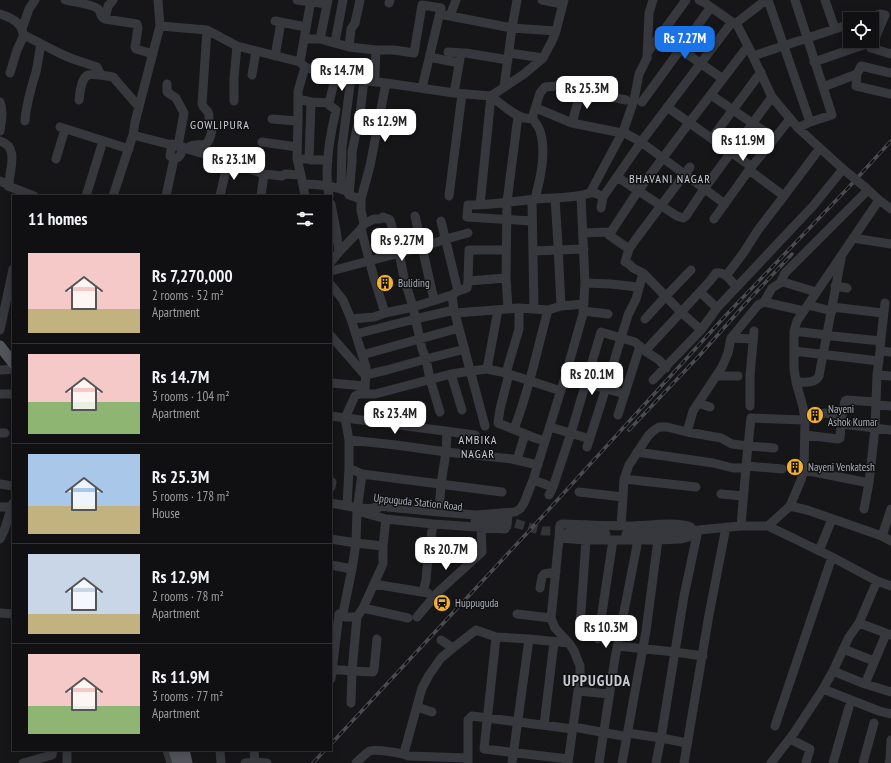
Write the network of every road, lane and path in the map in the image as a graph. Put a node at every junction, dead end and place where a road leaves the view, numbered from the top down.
1 (35, 0) edge
2 (65, 0) edge
3 (113, 0) edge
4 (158, 0) edge
5 (297, 0) edge
6 (343, 0) edge
7 (360, 0) edge
8 (456, 0) edge
9 (517, 0) edge
10 (542, 0) edge
11 (653, 0) edge
12 (686, 0) edge
13 (767, 0) edge
14 (795, 0) edge
15 (825, 0) edge
16 (311, 1) edge
17 (328, 2) edge
18 (563, 2) edge
19 (705, 2) edge
20 (418, 3) edge
21 (0, 14) edge
22 (879, 14) edge
23 (439, 15) junction
24 (450, 16) junction
25 (106, 19) junction
26 (734, 22) junction
27 (160, 26) junction
28 (843, 26) edge
29 (306, 27) junction
30 (512, 28) junction
31 (835, 29) junction
32 (207, 30) junction
33 (879, 30) edge
34 (556, 31) junction
35 (23, 32) junction
36 (660, 35) junction
37 (320, 38) junction
38 (807, 38) junction
39 (304, 39) junction
40 (335, 42) junction
41 (41, 44) junction
42 (237, 46) junction
43 (748, 46) junction
44 (784, 46) junction
45 (349, 47) junction
46 (855, 48) edge
47 (872, 48) edge
48 (680, 49) junction
49 (376, 50) junction
50 (256, 51) junction
51 (448, 52) dead end
52 (463, 53) junction
53 (648, 53) junction
54 (153, 54) junction
55 (414, 54) junction
56 (891, 54) edge
57 (275, 56) junction
58 (508, 56) junction
59 (753, 56) junction
60 (431, 57) junction
61 (543, 58) junction
62 (814, 62) junction
63 (459, 63) junction
64 (700, 63) junction
65 (302, 64) junction
66 (760, 72) junction
67 (10, 73) dead end
68 (891, 73) edge
69 (858, 74) junction
70 (101, 75) junction
71 (252, 75) dead end
72 (336, 75) junction
73 (351, 78) junction
74 (723, 79) junction
75 (364, 80) junction
76 (375, 82) junction
77 (386, 83) junction
78 (167, 84) dead end
79 (504, 87) junction
80 (823, 87) junction
81 (422, 88) junction
82 (581, 91) junction
83 (458, 93) junction
84 (891, 94) edge
85 (711, 95) junction
86 (491, 96) junction
87 (772, 97) junction
88 (298, 99) junction
89 (79, 100) dead end
90 (626, 100) dead end
91 (234, 101) dead end
92 (0, 102) edge
93 (311, 102) junction
94 (642, 102) dead end
95 (329, 104) junction
96 (139, 107) junction
97 (667, 107) junction
98 (536, 108) junction
99 (732, 110) junction
100 (518, 116) junction
101 (532, 118) junction
102 (790, 118) junction
103 (272, 119) dead end
104 (25, 121) dead end
105 (298, 121) junction
106 (810, 122) junction
107 (572, 123) junction
108 (689, 123) junction
109 (752, 124) junction
110 (798, 128) junction
111 (0, 131) edge
112 (622, 132) junction
113 (133, 134) junction
114 (712, 138) junction
115 (774, 138) junction
116 (0, 141) edge
117 (104, 141) junction
118 (262, 142) dead end
119 (641, 142) junction
120 (180, 147) junction
121 (298, 147) junction
122 (820, 148) junction
123 (129, 149) junction
124 (732, 152) junction
125 (56, 159) dead end
126 (297, 159) junction
127 (309, 159) junction
128 (663, 159) junction
129 (328, 160) junction
130 (228, 161) junction
131 (751, 169) junction
132 (843, 169) junction
133 (687, 170) junction
134 (264, 174) junction
135 (617, 177) junction
136 (302, 180) junction
137 (4, 183) edge
138 (327, 186) junction
139 (341, 189) junction
140 (704, 189) junction
141 (867, 189) junction
142 (638, 191) junction
143 (590, 193) junction
144 (31, 195) edge
145 (86, 195) edge
146 (113, 195) edge
147 (166, 195) edge
148 (220, 195) edge
149 (261, 195) edge
150 (305, 195) edge
151 (329, 195) edge
152 (349, 195) junction
153 (449, 196) dead end
154 (581, 196) junction
155 (784, 196) junction
156 (603, 197) junction
157 (555, 198) junction
158 (361, 199) junction
159 (534, 200) junction
160 (506, 202) junction
161 (887, 203) edge
162 (724, 204) junction
163 (480, 205) junction
164 (661, 206) junction
165 (601, 208) dead end
166 (332, 209) edge
167 (415, 216) dead end
168 (714, 219) dead end
169 (506, 220) junction
170 (441, 221) dead end
171 (532, 221) junction
172 (363, 227) junction
173 (610, 232) junction
174 (468, 233) dead end
175 (583, 233) junction
176 (853, 238) junction
177 (446, 239) junction
178 (891, 244) edge
179 (422, 247) junction
180 (584, 249) junction
181 (629, 249) junction
182 (506, 250) junction
183 (559, 250) junction
184 (533, 251) junction
185 (339, 252) junction
186 (399, 252) junction
187 (841, 256) junction
188 (332, 261) edge
189 (370, 261) junction
190 (691, 270) dead end
191 (332, 271) edge
192 (642, 273) junction
193 (12, 274) edge
194 (726, 276) junction
195 (506, 278) junction
196 (468, 281) junction
197 (585, 283) junction
198 (780, 283) junction
199 (332, 286) edge
200 (836, 286) junction
201 (737, 287) junction
202 (638, 288) junction
203 (847, 288) dead end
204 (700, 292) junction
205 (816, 292) junction
206 (455, 293) junction
207 (666, 296) junction
208 (434, 300) junction
209 (764, 302) junction
210 (560, 306) junction
211 (413, 307) junction
212 (584, 307) junction
213 (520, 308) junction
214 (717, 308) junction
215 (806, 308) junction
216 (886, 308) edge
217 (508, 309) junction
218 (534, 309) junction
219 (832, 309) junction
220 (498, 310) junction
221 (548, 310) junction
222 (455, 312) junction
223 (681, 312) junction
224 (385, 313) junction
225 (608, 314) dead end
226 (351, 319) junction
227 (415, 319) junction
228 (645, 319) dead end
229 (459, 328) junction
230 (0, 330) edge
231 (701, 330) junction
232 (794, 331) junction
233 (356, 334) junction
234 (829, 336) junction
235 (332, 337) edge
236 (420, 338) junction
237 (621, 338) junction
238 (731, 338) junction
239 (883, 340) edge
240 (0, 346) edge
241 (465, 349) junction
242 (642, 349) junction
243 (794, 351) junction
244 (891, 352) edge
245 (362, 354) junction
246 (823, 355) junction
247 (426, 359) junction
248 (879, 361) junction
249 (12, 362) edge
250 (666, 368) junction
251 (12, 369) edge
252 (487, 369) junction
253 (0, 370) edge
254 (471, 371) junction
255 (451, 374) junction
256 (507, 374) junction
257 (365, 375) junction
258 (878, 375) junction
259 (716, 376) junction
260 (738, 376) dead end
261 (891, 376) edge
262 (565, 377) junction
263 (430, 379) junction
264 (653, 380) dead end
265 (529, 381) junction
266 (796, 382) junction
267 (332, 383) edge
268 (586, 383) junction
269 (365, 386) junction
270 (606, 388) junction
271 (561, 391) junction
272 (0, 394) edge
273 (12, 394) edge
274 (358, 394) junction
275 (625, 394) junction
276 (698, 402) junction
277 (876, 404) junction
278 (750, 406) dead end
279 (891, 406) edge
280 (710, 407) dead end
281 (462, 410) dead end
282 (440, 412) dead end
283 (824, 413) dead end
284 (618, 415) dead end
285 (332, 416) edge
286 (345, 418) junction
287 (842, 419) junction
288 (805, 420) junction
289 (485, 426) dead end
290 (550, 427) junction
291 (874, 428) junction
292 (514, 429) junction
293 (891, 430) edge
294 (447, 431) junction
295 (687, 432) junction
296 (526, 434) junction
297 (571, 434) junction
298 (476, 435) dead end
299 (805, 435) junction
300 (349, 440) junction
301 (545, 441) junction
302 (748, 446) junction
303 (774, 448) dead end
304 (446, 452) junction
305 (637, 452) junction
306 (517, 460) junction
307 (538, 465) junction
308 (746, 467) junction
309 (349, 468) junction
310 (782, 469) dead end
311 (804, 470) junction
312 (362, 474) junction
313 (624, 479) junction
314 (533, 480) junction
315 (869, 483) junction
316 (0, 484) edge
317 (441, 484) junction
318 (12, 486) edge
319 (553, 486) junction
320 (696, 487) dead end
321 (502, 492) dead end
322 (579, 492) dead end
323 (721, 494) dead end
324 (549, 495) dead end
325 (743, 496) junction
326 (623, 497) junction
327 (332, 503) edge
328 (12, 505) edge
329 (347, 506) junction
330 (790, 506) junction
331 (0, 507) edge
332 (371, 509) junction
333 (864, 509) dead end
334 (891, 509) edge
335 (358, 510) junction
336 (439, 512) junction
337 (508, 512) junction
338 (386, 519) junction
339 (832, 519) junction
340 (502, 522) tunnel mouth
341 (433, 524) junction
342 (621, 526) junction
343 (741, 526) junction
344 (768, 526) junction
345 (480, 527) junction
346 (726, 527) junction
347 (698, 530) junction
348 (562, 535) junction
349 (882, 536) junction
350 (0, 539) edge
351 (332, 539) edge
352 (586, 540) junction
353 (614, 540) junction
354 (638, 540) junction
355 (658, 540) junction
356 (891, 541) edge
357 (356, 543) junction
358 (383, 546) junction
359 (819, 551) junction
360 (832, 557) junction
361 (332, 565) edge
362 (352, 569) junction
363 (556, 572) junction
364 (877, 581) junction
365 (374, 584) junction
366 (891, 586) edge
367 (540, 588) dead end
368 (363, 608) junction
369 (0, 613) edge
370 (12, 614) edge
371 (338, 614) edge
372 (517, 614) dead end
373 (357, 617) junction
374 (552, 618) junction
375 (859, 623) junction
376 (580, 626) dead end
377 (888, 634) edge
378 (496, 637) junction
379 (377, 639) dead end
380 (529, 639) junction
381 (598, 639) dead end
382 (441, 640) dead end
383 (554, 642) junction
384 (569, 643) junction
385 (617, 646) junction
386 (453, 648) junction
387 (642, 649) junction
388 (843, 649) junction
389 (675, 652) junction
390 (702, 656) junction
391 (332, 661) edge
392 (874, 661) junction
393 (332, 669) edge
394 (352, 671) junction
395 (833, 671) junction
396 (865, 684) junction
397 (823, 689) junction
398 (578, 691) junction
399 (891, 692) edge
400 (609, 694) junction
401 (351, 703) dead end
402 (417, 707) junction
403 (849, 707) dead end
404 (432, 712) dead end
405 (891, 714) edge
406 (487, 718) junction
407 (517, 722) junction
408 (874, 723) dead end
409 (544, 725) junction
410 (775, 726) dead end
411 (576, 728) junction
412 (603, 733) junction
413 (628, 733) junction
414 (661, 738) junction
415 (790, 739) junction
416 (891, 740) edge
417 (687, 743) junction
418 (53, 751) edge
419 (67, 751) edge
420 (167, 751) edge
421 (174, 751) edge
422 (184, 751) edge
423 (187, 751) edge
424 (220, 751) edge
425 (254, 751) edge
426 (513, 752) junction
427 (404, 753) junction
428 (890, 758) edge
429 (541, 759) edge
430 (424, 760) edge
431 (468, 760) edge
432 (568, 761) edge
433 (255, 762) edge
434 (23, 763) edge
435 (67, 763) edge
436 (172, 763) edge
437 (178, 763) edge
438 (189, 763) edge
439 (221, 763) edge
440 (245, 763) edge
441 (267, 763) edge
442 (356, 763) edge
443 (512, 763) edge
444 (599, 763) edge
445 (622, 763) edge
446 (656, 763) edge
447 (684, 763) edge
448 (772, 763) edge
449 (806, 763) edge
450 (833, 763) edge
451 (863, 763) edge

1 - 35 street
2 - 25 street
3 - 25 street
4 - 27 street
5 - 16 street
6 - 40 street
7 - 45 street
8 - 24 street
9 - 30 street
10 - 18 street
11 - 53 street
12 - 36 street
13 - 26 street
13 - 44 street
14 - 38 street
15 - 31 street
16 - 17 street
16 - 29 street
17 - 37 street
18 - 34 street
19 - 26 street
19 - 48 street
20 - 23 street
20 - 55 street
21 - 35 street
22 - 33 street
23 - 24 street
23 - 60 street
24 - 30 street
25 - 54 street
26 - 43 street
26 - 64 street
27 - 32 street
27 - 54 street
28 - 31 street
29 - 39 street
29 - 57 street
30 - 34 street
30 - 58 street
31 - 38 street
32 - 42 street
32 - 120 street
34 - 61 street
35 - 41 street
35 - 67 street
36 - 48 street
36 - 53 street
37 - 39 street
37 - 40 street
38 - 44 street
38 - 62 street
39 - 65 street
40 - 45 street
41 - 70 street
41 - 104 street
42 - 50 street
42 - 91 street
43 - 59 street
43 - 74 street
44 - 59 street
44 - 106 street
45 - 49 street
46 - 62 street
47 - 56 street
48 - 64 street
48 - 94 street
49 - 55 street
49 - 76 street
50 - 57 street
50 - 71 street
51 - 52 street
52 - 58 street
52 - 63 street
53 - 112 street
54 - 96 street
55 - 60 street
57 - 65 street
58 - 61 street
58 - 79 street
59 - 66 street
60 - 63 street
60 - 81 street
61 - 79 street
62 - 80 street
63 - 83 street
64 - 74 street
64 - 97 street
65 - 72 street
65 - 88 street
66 - 87 street
66 - 99 street
68 - 69 street
69 - 80 street
69 - 84 street
70 - 89 street
70 - 96 street
72 - 73 street
72 - 95 street
73 - 75 street
73 - 139 street
74 - 85 street
75 - 76 street
75 - 152 street
76 - 77 street
77 - 81 street
77 - 158 street
78 - 120 street
79 - 86 street
80 - 106 street
81 - 83 street
82 - 90 street
82 - 98 street
82 - 107 street
83 - 86 street
83 - 153 street
85 - 99 street
85 - 108 street
86 - 100 street
86 - 163 street
87 - 102 street
87 - 109 street
88 - 93 street
88 - 105 street
92 - 111 street
93 - 95 street
93 - 127 street
95 - 129 street
96 - 113 street
97 - 108 street
97 - 119 street
98 - 101 street
98 - 107 street
99 - 109 street
99 - 114 street
100 - 101 street
100 - 160 street
101 - 159 street
102 - 110 street
102 - 115 street
103 - 105 street
105 - 121 street
106 - 110 street
107 - 112 street
108 - 114 street
108 - 128 street
109 - 115 street
109 - 124 street
110 - 122 street
112 - 119 street
112 - 143 street
113 - 120 street
113 - 123 street
114 - 124 street
115 - 131 street
116 - 137 street
117 - 123 street
117 - 125 street
117 - 145 street
118 - 121 street
119 - 128 street
119 - 135 street
120 - 130 street
120 - 147 street
121 - 126 street
122 - 132 street
122 - 155 street
123 - 146 street
124 - 131 street
124 - 140 street
126 - 127 street
126 - 136 street
127 - 129 street
128 - 133 street
128 - 142 street
129 - 138 street
130 - 134 street
130 - 148 street
131 - 155 street
131 - 162 street
132 - 141 street, bridge
132 - 201 street
133 - 140 street
133 - 164 street
134 - 136 street
134 - 149 street
135 - 142 street
135 - 156 street
136 - 138 street
136 - 150 street
137 - 144 street
138 - 139 street
138 - 151 street
139 - 152 street
140 - 162 street
140 - 164 street
141 - 161 street
141 - 198 street
142 - 164 street
142 - 173 street
143 - 154 street
143 - 156 street
152 - 158 street
154 - 157 street
154 - 175 street
155 - 194 street
156 - 165 street
157 - 159 street
157 - 183 street
158 - 172 street
159 - 160 street
159 - 171 street
160 - 163 street
160 - 169 street
161 - 176 street
162 - 168 street
163 - 169 street
164 - 181 street
166 - 185 street
167 - 179 street
169 - 171 street
169 - 182 street
170 - 177 street
171 - 184 street
172 - 185 street
172 - 186 street
172 - 189 street
173 - 175 street
173 - 181 street
174 - 177 street
175 - 180 street
176 - 178 street
176 - 187 street
177 - 179 street
177 - 206 street
179 - 186 street
179 - 208 street
180 - 183 street
180 - 197 street
181 - 192 street
182 - 195 street
182 - 196 street
183 - 184 street
183 - 210 street
184 - 218 street
185 - 188 street
186 - 189 street
186 - 211 street
187 - 200 street
187 - 205 street
189 - 191 street
189 - 224 street
190 - 207 street
192 - 202 street
192 - 207 street
193 - 230 street
194 - 201 street
194 - 204 street
195 - 196 street
195 - 217 street
196 - 206 street
197 - 202 street
197 - 212 street
198 - 205 street
198 - 209 street
199 - 226 street
200 - 203 street
200 - 219 street
201 - 214 street
202 - 237 street
204 - 214 street
204 - 223 street
205 - 215 street
206 - 208 street
206 - 222 street
207 - 223 street
207 - 228 street
208 - 211 street
209 - 215 street
209 - 238 street
210 - 212 street
210 - 221 street
211 - 224 street
211 - 227 street
212 - 225 street
212 - 262 street
213 - 217 street
213 - 218 street
213 - 256 street
214 - 231 street
215 - 219 street
215 - 232 street
216 - 219 street
216 - 239 street
217 - 220 street
218 - 221 street
219 - 234 street
220 - 222 street
220 - 252 street
221 - 265 street
222 - 227 street
222 - 229 street
223 - 231 street
223 - 242 street
224 - 226 street
226 - 233 street
227 - 233 street
227 - 236 street
229 - 236 street
229 - 241 street
231 - 250 street
232 - 234 street
232 - 243 street
233 - 245 street
234 - 239 street
234 - 246 street
235 - 257 street
236 - 245 street
236 - 247 street
237 - 242 street
237 - 268 street
237 - 270 street
238 - 259 street
238 - 278 street
239 - 244 street
239 - 248 street
240 - 249 main road
241 - 247 street
241 - 254 street
242 - 250 street
242 - 275 street
243 - 246 street
243 - 266 street
245 - 257 street
246 - 248 street
246 - 266 street
247 - 257 street
247 - 263 street
248 - 258 street
250 - 264 street
251 - 253 street
252 - 254 street
252 - 256 street
254 - 255 street
254 - 289 street
255 - 263 street
255 - 281 street
256 - 265 street
256 - 292 street
257 - 269 street
258 - 261 street
258 - 277 street
259 - 260 street
259 - 276 street
262 - 268 street
262 - 271 street
263 - 274 street
263 - 282 street
265 - 271 street
265 - 292 street
266 - 288 street
267 - 269 street
268 - 270 street
268 - 297 street
269 - 274 street
270 - 275 street
270 - 297 street
271 - 290 street
272 - 273 street
274 - 286 street
275 - 284 street
276 - 280 street
276 - 295 street
277 - 279 street
277 - 287 street
277 - 291 street
283 - 287 street
285 - 286 street
286 - 294 street
286 - 300 street
287 - 291 street
287 - 299 street
288 - 299 street
288 - 302 street
290 - 297 street
290 - 301 street
291 - 293 street
291 - 315 street
292 - 296 street
294 - 298 street
294 - 304 street
295 - 302 street
295 - 305 street
296 - 301 street
296 - 306 street
297 - 319 street
299 - 311 street
300 - 304 street
300 - 309 street
301 - 307 street
302 - 303 street
302 - 308 street
304 - 306 street
304 - 317 street
305 - 308 street
305 - 313 street
306 - 307 street
307 - 314 street
308 - 310 street
308 - 325 street
309 - 312 street
309 - 329 street
311 - 315 street
311 - 330 street
312 - 317 street
312 - 335 street
313 - 320 street
313 - 326 street
314 - 319 street
314 - 337 street
315 - 333 street
316 - 318 street
317 - 321 street
317 - 336 street
319 - 324 street
322 - 326 street
323 - 325 street
325 - 343 street
326 - 342 street
327 - 329 street, Uppuguda Station Road
328 - 331 street
328 - 350 street
329 - 335 street, Uppuguda Station Road
330 - 339 street
330 - 344 street
332 - 335 street, Uppuguda Station Road
332 - 336 street
332 - 340 street, Uppuguda Station Road
334 - 349 street
335 - 338 street
335 - 357 street
336 - 337 street
337 - 345 street
338 - 341 street
338 - 358 street
339 - 349 street
339 - 359 street
341 - 345 street
341 - 365 street
342 - 347 street
342 - 348 street
343 - 344 street
343 - 346 street
344 - 359 street
345 - 368 street
346 - 347 street
346 - 390 street
347 - 348 street
347 - 355 street
347 - 389 street
348 - 352 street
348 - 363 street
349 - 356 street
351 - 357 street
352 - 353 street
352 - 376 street
353 - 354 street
353 - 381 street
354 - 355 street
354 - 385 street
355 - 387 street
357 - 358 street
357 - 362 street
358 - 365 street
359 - 360 street
360 - 364 street
360 - 410 street
361 - 362 street
362 - 371 street
363 - 367 street
363 - 374 street
364 - 366 street
364 - 375 street
365 - 368 street
368 - 373 street
369 - 370 street
371 - 373 street
371 - 391 street
372 - 374 street
373 - 394 street
374 - 384 street
375 - 377 street
375 - 388 street
377 - 392 street
378 - 380 street
378 - 386 street
378 - 406 street
379 - 394 street
380 - 383 street
380 - 407 street
382 - 386 street
383 - 384 street
383 - 409 street
384 - 398 street
385 - 387 street
385 - 400 street
386 - 402 street
387 - 389 street
387 - 413 street
388 - 392 street
388 - 395 street
389 - 390 street
389 - 414 street
390 - 417 street
392 - 396 street
393 - 394 street
394 - 401 street
395 - 396 street
395 - 397 street
396 - 399 street
397 - 405 street
397 - 415 street
398 - 400 street
398 - 411 street
400 - 412 street
402 - 404 street
402 - 427 street
403 - 450 street
406 - 407 street
406 - 426 street
406 - 431 street
407 - 409 street
407 - 426 street
408 - 451 street
409 - 411 street
411 - 412 street
411 - 432 street
412 - 413 street
412 - 444 street
413 - 414 street
413 - 445 street
414 - 417 street
414 - 446 street
415 - 448 street
415 - 449 street
416 - 428 street
417 - 447 street
418 - 434 street
419 - 435 street
420 - 436 street
421 - 437 main road
422 - 438 main road
423 - 438 street
424 - 439 street
425 - 433 street
426 - 429 street
426 - 443 street
427 - 430 street
427 - 442 street
429 - 432 street
430 - 431 street
433 - 440 street
433 - 441 street

